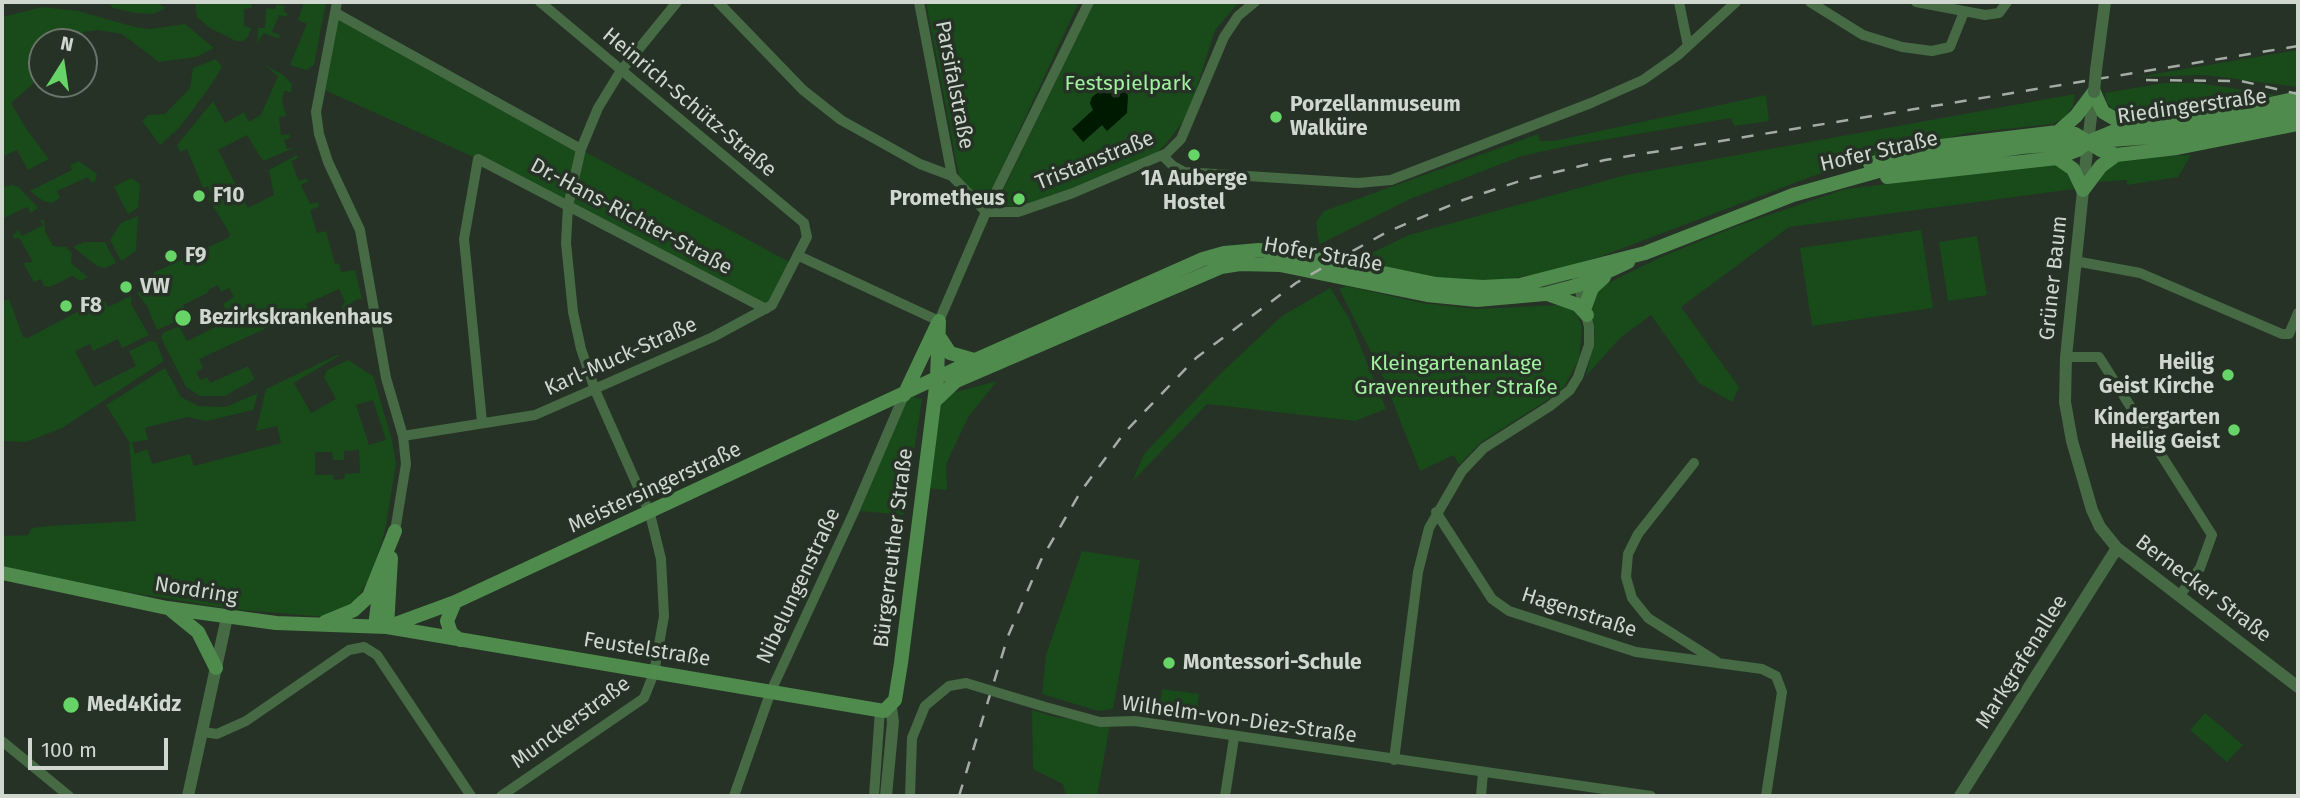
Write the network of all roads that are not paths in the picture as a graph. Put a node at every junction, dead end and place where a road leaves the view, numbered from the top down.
1 (540, 2) edge
2 (677, 2) edge
3 (718, 2) edge
4 (919, 2) edge
5 (1089, 2) edge
6 (1255, 2) edge
7 (1679, 2) edge
8 (1736, 2) edge
9 (1810, 2) edge
10 (1916, 2) edge
11 (2007, 2) edge
12 (2105, 2) edge
13 (336, 7) edge
14 (1964, 12) junction
15 (1688, 47) junction
16 (620, 72) junction
17 (2094, 92) junction
18 (2298, 98) edge
19 (2298, 111) edge
20 (2298, 124) edge
21 (2127, 126) junction
22 (2058, 132) junction
23 (2089, 142) junction
24 (580, 149) junction
25 (2116, 155) junction
26 (1163, 156) junction
27 (2057, 158) junction
28 (952, 176) junction
29 (1837, 181) junction
30 (2083, 190) junction
31 (568, 206) junction
32 (986, 212) junction
33 (807, 237) joint
34 (1645, 253) junction
35 (799, 256) junction
36 (2075, 261) junction
37 (1609, 273) junction
38 (1577, 279) junction
39 (1545, 294) junction
40 (766, 309) junction
41 (1586, 311) junction
42 (2298, 313) edge
43 (939, 321) junction
44 (940, 338) junction
45 (924, 351) junction
46 (2066, 357) junction
47 (975, 360) junction
48 (938, 361) junction
49 (937, 379) junction
50 (595, 390) junction
51 (904, 395) junction
52 (934, 402) junction
53 (482, 422) junction
54 (403, 436) junction
55 (1694, 463) dead end
56 (1436, 512) junction
57 (650, 514) junction
58 (395, 531) junction
59 (2117, 548) junction
60 (384, 561) junction
61 (2, 573) edge
62 (2180, 595) junction
63 (455, 602) junction
64 (167, 608) junction
65 (228, 617) junction
66 (311, 625) junction
67 (381, 627) junction
68 (460, 640) junction
69 (1719, 663) junction
70 (216, 668) junction
71 (654, 673) junction
72 (2298, 687) edge
73 (771, 691) junction
74 (889, 705) junction
75 (203, 732) junction
76 (1234, 738) junction
77 (2, 741) edge
78 (1394, 760) junction
79 (1483, 773) junction
80 (69, 796) edge
81 (188, 796) edge
82 (471, 796) edge
83 (501, 796) edge
84 (734, 796) edge
85 (874, 796) edge
86 (886, 796) edge
87 (910, 796) edge
88 (1224, 796) edge
89 (1481, 796) edge
90 (1651, 796) edge
91 (1766, 796) edge
92 (1960, 796) edge

1 - 16 street, Heinrich-Schütz-Straße
2 - 16 street, Munckerstraße
3 - 28 street
4 - 28 street, Parsifalstraße
5 - 32 street
6 - 26 street, Tristanstraße
7 - 15 street
8 - 15 street
9 - 14 street
10 - 14 street
11 - 14 street
12 - 17 street, Grüner Baum, bridge
13 - 24 street
13 - 54 street
15 - 26 street
16 - 24 street, Munckerstraße
16 - 33 street, Heinrich-Schütz-Straße
17 - 21 main road
17 - 22 main road
17 - 23 street, Grüner Baum
18 - 21 main road
19 - 23 main road, Riedingerstraße
20 - 25 main road
21 - 23 main road
22 - 23 main road
22 - 29 main road
23 - 25 main road
23 - 27 main road
23 - 29 main road, Hofer Straße
23 - 30 street, Grüner Baum
24 - 31 street, Munckerstraße
25 - 30 main road
26 - 32 street, Tristanstraße
27 - 29 main road
27 - 30 main road
28 - 32 street
29 - 34 main road, Hofer Straße
30 - 36 street, Grüner Baum
31 - 40 street, Dr.-Hans-Richter-Straße
31 - 50 street, Munckerstraße
31 - 53 street, Dr.-Hans-Richter-Straße
32 - 43 street
33 - 35 street, Karl-Muck-Straße
34 - 37 main road, Hofer Straße
34 - 38 main road, Hofer Straße
35 - 40 street, Karl-Muck-Straße
35 - 43 street
36 - 42 street
36 - 46 street, Grüner Baum
37 - 38 main road, Hofer Straße
37 - 41 main road
38 - 39 main road, Hofer Straße
38 - 41 street
38 - 47 main road, Hofer Straße
39 - 41 main road
39 - 52 main road, Hofer Straße
40 - 50 street, Karl-Muck-Straße
41 - 56 street
43 - 44 main road, Bürgerreuther Straße
43 - 45 main road
44 - 47 main road
44 - 48 main road, Bürgerreuther Straße
45 - 48 main road
45 - 51 main road
46 - 59 street, Grüner Baum
46 - 62 street
47 - 49 main road, Hofer Straße
48 - 49 main road, Bürgerreuther Straße
49 - 51 main road, Meistersingerstraße
49 - 52 main road, Bürgerreuther Straße
50 - 53 street, Karl-Muck-Straße
50 - 57 street, Munckerstraße
51 - 57 main road, Meistersingerstraße
51 - 73 street, Nibelungenstraße
52 - 74 main road, Bürgerreuther Straße
53 - 54 street, Karl-Muck-Straße
54 - 58 street
55 - 69 street, Hagenstraße
56 - 69 street, Hagenstraße
56 - 78 street
57 - 63 main road, Meistersingerstraße
57 - 71 street, Munckerstraße
58 - 60 main road
58 - 67 main road
59 - 62 street, Bernecker Straße
59 - 92 street, Markgrafenallee
60 - 66 main road
60 - 67 main road
61 - 64 main road, Nordring
62 - 72 street, Bernecker Straße
63 - 67 main road, Meistersingerstraße
63 - 68 main road
64 - 65 main road, Nordring
64 - 70 main road
65 - 66 main road, Nordring
65 - 70 street
66 - 67 main road, Nordring
67 - 68 main road, Feustelstraße
68 - 71 main road, Feustelstraße
69 - 91 street, Hagenstraße
70 - 75 street
71 - 73 main road, Feustelstraße
71 - 83 street, Munckerstraße
73 - 74 main road, Feustelstraße
73 - 84 street, Nibelungenstraße
74 - 85 street, Bürgerreuther Straße
74 - 86 street, Bürgerreuther Straße
75 - 81 street
75 - 82 street
76 - 78 street, Wilhelm-von-Diez-Straße
76 - 87 street, Wilhelm-von-Diez-Straße, bridge
76 - 88 street
77 - 80 street
78 - 79 street, Wilhelm-von-Diez-Straße
79 - 89 street
79 - 90 street, Wilhelm-von-Diez-Straße

